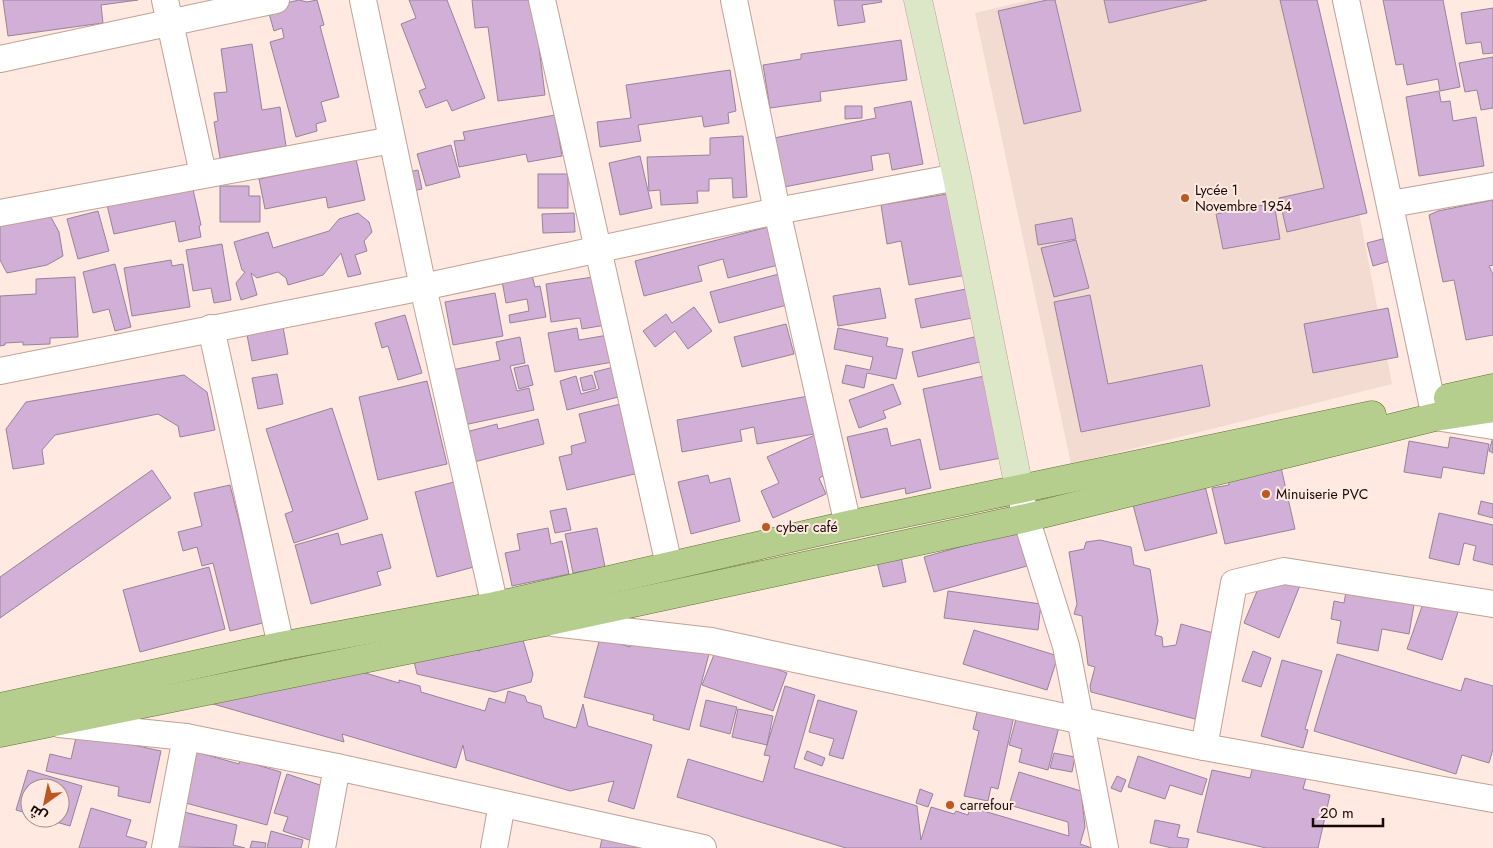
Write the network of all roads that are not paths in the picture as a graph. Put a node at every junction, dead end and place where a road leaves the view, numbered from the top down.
1 (276, 0) edge
2 (363, 0) edge
3 (542, 0) edge
4 (734, 0) edge
5 (918, 0) edge
6 (1346, 0) edge
7 (167, 12) edge
8 (0, 59) edge
9 (392, 140) junction
10 (203, 174) junction
11 (957, 177) junction
12 (1493, 186) edge
13 (1391, 204) junction
14 (777, 211) junction
15 (0, 213) edge
16 (598, 250) junction
17 (423, 287) junction
18 (211, 328) junction
19 (0, 371) edge
20 (1493, 388) edge
21 (1493, 408) edge
22 (1433, 410) junction
23 (1493, 426) edge
24 (1019, 488) junction
25 (1026, 518) junction
26 (848, 524) junction
27 (669, 564) junction
28 (1493, 604) edge
29 (495, 606) junction
30 (545, 622) junction
31 (281, 646) junction
32 (0, 706) edge
33 (1079, 719) junction
34 (50, 723) junction
35 (0, 734) edge
36 (186, 737) junction
37 (1204, 747) junction
38 (337, 767) junction
39 (1493, 799) edge
40 (502, 804) junction
41 (648, 842) edge
42 (165, 848) edge
43 (322, 848) edge
44 (494, 848) edge
45 (703, 848) edge
46 (1105, 848) edge

1 - 7 street
2 - 9 street
3 - 16 street
4 - 14 street
5 - 11 street
6 - 13 street
7 - 8 street
7 - 10 street
9 - 10 street
9 - 17 street
10 - 15 street
11 - 14 street
11 - 24 street
12 - 13 street
13 - 22 street
14 - 16 street
14 - 26 street
16 - 17 street
16 - 27 street
17 - 18 street
17 - 29 street
18 - 19 street
18 - 31 street
20 - 22 main road
21 - 22 main road
22 - 23 street
22 - 24 main road
22 - 25 main road
24 - 25 street
24 - 26 main road
25 - 30 main road
25 - 33 street
26 - 27 main road
27 - 29 main road
28 - 37 street
29 - 31 main road
30 - 33 street
30 - 34 main road
31 - 32 main road
33 - 37 street
33 - 46 street
34 - 35 main road
34 - 36 street
36 - 38 street
36 - 42 street
37 - 39 street
38 - 40 street
38 - 43 street
40 - 41 street
40 - 44 street
41 - 45 street

